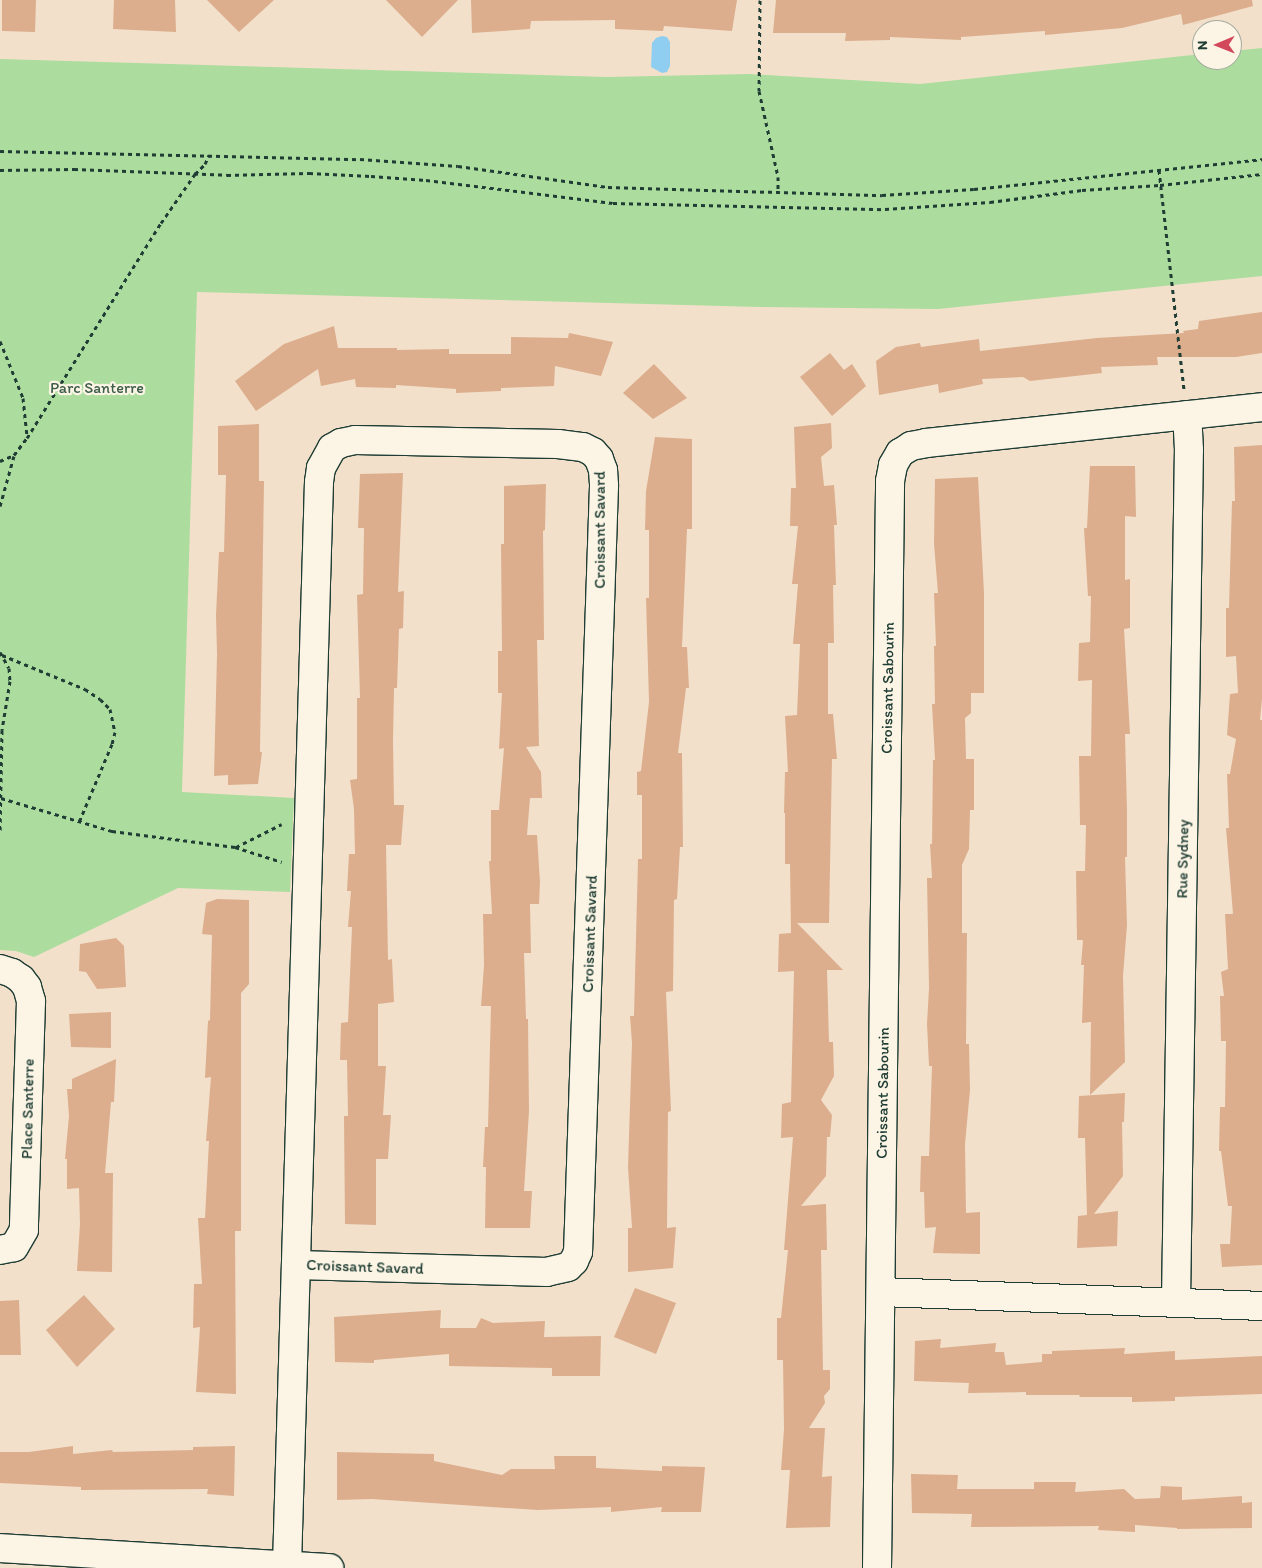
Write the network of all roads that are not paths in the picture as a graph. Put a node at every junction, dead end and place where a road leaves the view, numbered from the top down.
1 (1186, 405) junction
2 (1262, 406) edge
3 (0, 969) edge
4 (0, 1250) edge
5 (296, 1264) junction
6 (881, 1292) junction
7 (1176, 1302) junction
8 (1262, 1306) edge
9 (0, 1548) edge
10 (287, 1566) junction
11 (329, 1568) edge
12 (877, 1568) edge

1 - 2 street, Croissant Sabourin
1 - 6 street, Croissant Sabourin
1 - 7 street, Rue Sydney
3 - 4 street, Place Santerre
5 - 5 street, Croissant Savard
5 - 10 street, Croissant Savard
6 - 7 street
6 - 12 street, Croissant Sabourin
7 - 8 street
9 - 10 street
10 - 11 street

